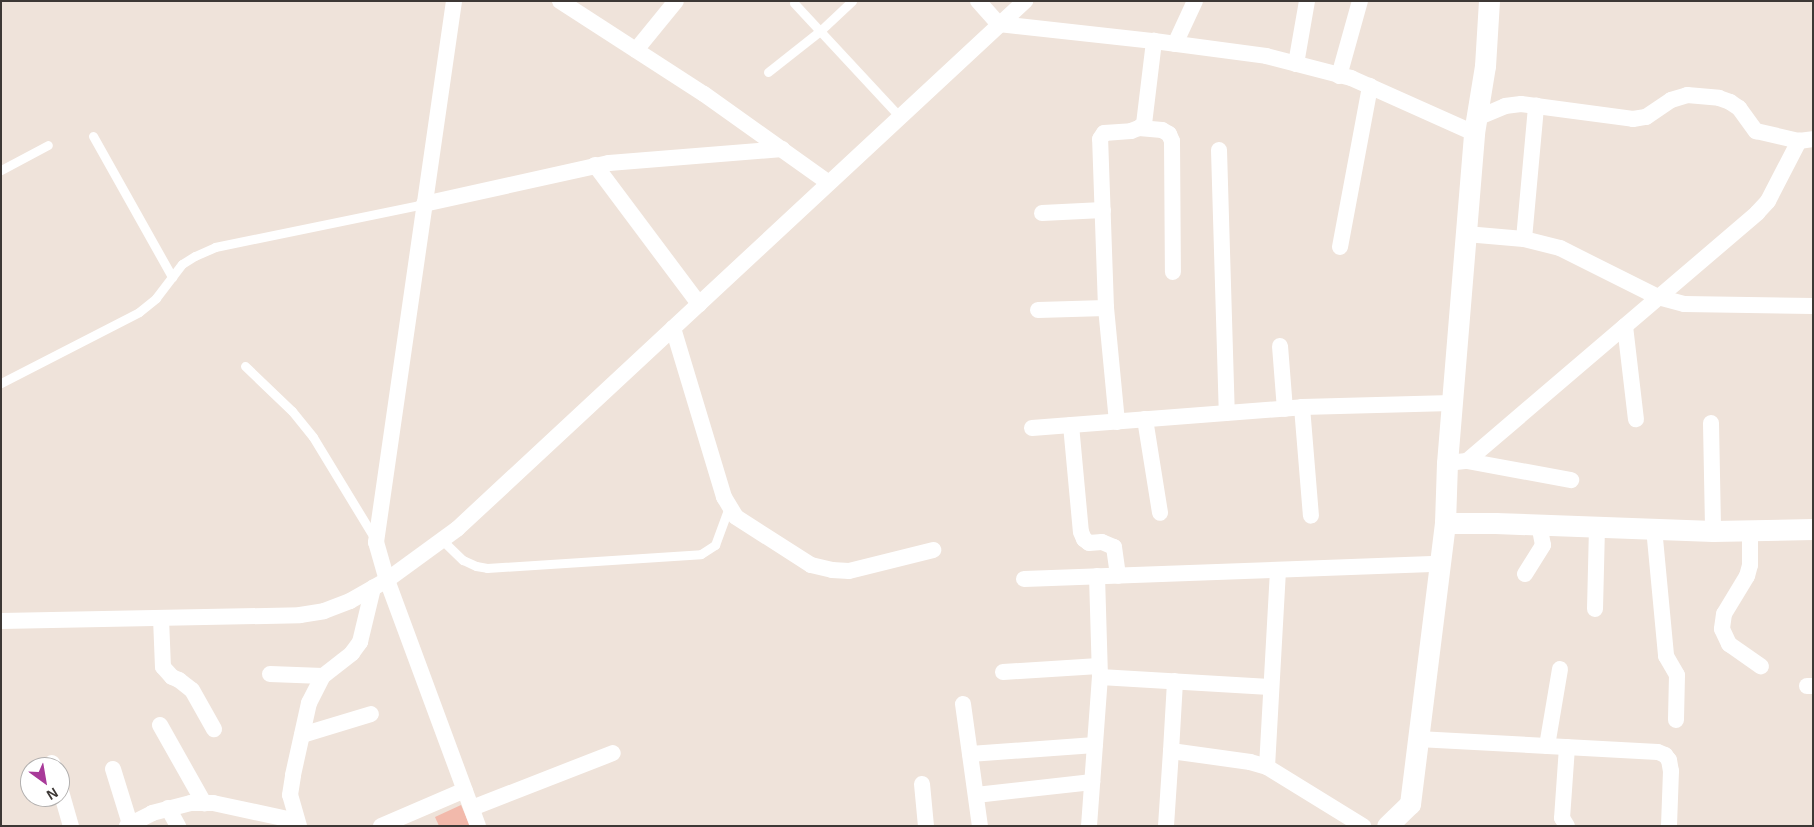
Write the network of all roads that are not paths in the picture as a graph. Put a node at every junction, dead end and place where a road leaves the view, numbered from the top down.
1 (454, 1) edge
2 (560, 1) edge
3 (676, 1) edge
4 (852, 1) edge
5 (978, 1) edge
6 (1025, 1) edge
7 (1195, 1) edge
8 (1307, 1) edge
9 (1360, 1) edge
10 (1489, 1) edge
11 (794, 3) dead end
12 (999, 24) junction
13 (820, 30) junction
14 (1154, 41) junction
15 (1175, 44) junction
16 (636, 50) junction
17 (1296, 64) junction
18 (768, 72) dead end
19 (1339, 76) junction
20 (1370, 86) junction
21 (1536, 106) junction
22 (900, 117) junction
23 (1476, 126) junction
24 (1139, 128) junction
25 (93, 136) dead end
26 (1806, 140) edge
27 (48, 145) dead end
28 (782, 149) junction
29 (1219, 150) dead end
30 (596, 165) junction
31 (1, 170) edge
32 (829, 183) junction
33 (424, 204) junction
34 (1103, 210) junction
35 (1042, 213) dead end
36 (1466, 234) junction
37 (1524, 239) junction
38 (1340, 247) dead end
39 (1174, 272) dead end
40 (172, 277) junction
41 (1658, 297) junction
42 (699, 304) junction
43 (1813, 306) edge
44 (1106, 308) junction
45 (1038, 310) dead end
46 (1625, 326) junction
47 (673, 328) junction
48 (1280, 346) dead end
49 (245, 366) dead end
50 (1, 383) edge
51 (1452, 403) junction
52 (1302, 407) junction
53 (1285, 409) junction
54 (1227, 413) junction
55 (1145, 419) junction
56 (1636, 419) dead end
57 (1117, 422) junction
58 (1711, 423) dead end
59 (1071, 425) junction
60 (1032, 428) dead end
61 (1457, 462) junction
62 (1571, 480) dead end
63 (728, 507) junction
64 (1160, 513) dead end
65 (1311, 516) dead end
66 (1539, 524) junction
67 (1596, 526) junction
68 (1654, 528) junction
69 (1750, 530) junction
70 (1813, 530) edge
71 (1714, 531) junction
72 (442, 540) junction
73 (376, 542) junction
74 (1441, 547) junction
75 (933, 550) dead end
76 (1278, 570) junction
77 (1525, 574) dead end
78 (1096, 576) junction
79 (1118, 576) junction
80 (1024, 579) dead end
81 (387, 580) junction
82 (373, 588) junction
83 (1595, 609) dead end
84 (161, 618) junction
85 (1, 621) edge
86 (1760, 666) dead end
87 (1560, 669) dead end
88 (1003, 672) dead end
89 (1100, 672) junction
90 (270, 674) dead end
91 (323, 676) junction
92 (1175, 680) junction
93 (1270, 687) junction
94 (963, 704) dead end
95 (371, 714) dead end
96 (1676, 720) dead end
97 (160, 725) dead end
98 (214, 729) dead end
99 (302, 735) junction
100 (1418, 739) junction
101 (1095, 745) junction
102 (1548, 746) junction
103 (1567, 747) junction
104 (1171, 750) junction
105 (613, 753) dead end
106 (970, 754) junction
107 (1267, 767) junction
108 (113, 769) dead end
109 (1092, 782) junction
110 (922, 784) dead end
111 (465, 790) junction
112 (976, 794) junction
113 (204, 803) junction
114 (1410, 804) junction
115 (66, 807) edge
116 (168, 808) junction
117 (472, 808) junction
118 (298, 823) edge
119 (129, 825) edge
120 (71, 826) edge
121 (178, 826) edge
122 (381, 826) edge
123 (478, 826) edge
124 (926, 826) edge
125 (980, 826) edge
126 (1089, 826) edge
127 (1166, 826) edge
128 (1363, 826) edge
129 (1387, 826) edge
130 (1412, 826) edge
131 (1567, 826) edge
132 (1669, 826) edge

1 - 33 street
2 - 16 street
3 - 16 street
4 - 13 lane
5 - 12 street
6 - 12 street
7 - 15 street
8 - 17 street
9 - 19 street
10 - 23 street
11 - 13 lane
12 - 14 street
12 - 22 street
13 - 18 lane
13 - 22 lane
14 - 15 street
14 - 24 street
15 - 17 street
16 - 28 street
17 - 19 street
19 - 20 street
20 - 23 street
20 - 38 street
21 - 23 street
21 - 26 street
21 - 37 street
22 - 32 street
23 - 36 street
24 - 34 street
24 - 39 street
25 - 40 lane
26 - 41 street
27 - 31 lane
28 - 30 street
28 - 32 street
29 - 54 street
30 - 33 street
30 - 42 street
32 - 42 street
33 - 40 lane
33 - 73 street
34 - 35 street
34 - 44 street
36 - 37 street
36 - 51 street
37 - 41 street
40 - 50 lane
41 - 43 street
41 - 46 street
42 - 47 street
44 - 45 street
44 - 57 street
46 - 56 street
46 - 61 street
47 - 63 street
47 - 72 street
48 - 53 street
49 - 73 lane
51 - 52 street
51 - 61 street
52 - 53 street
52 - 65 street
53 - 54 street
54 - 55 street
55 - 57 street
55 - 64 street
57 - 59 street
58 - 71 street
59 - 60 street
59 - 79 street
61 - 62 street
61 - 74 street
63 - 72 lane
63 - 75 street
66 - 67 street
66 - 74 street
66 - 77 street
67 - 68 street
67 - 83 street
68 - 71 street
68 - 96 street
69 - 70 street
69 - 71 street
69 - 86 street
72 - 81 street
73 - 81 street
74 - 76 street
74 - 100 street
76 - 79 street
76 - 93 street
78 - 79 street
78 - 80 street
78 - 89 street
81 - 82 street
81 - 111 street
82 - 84 street
82 - 91 street
84 - 85 street
84 - 98 street
87 - 102 street
88 - 89 street
89 - 92 street
89 - 101 street
90 - 91 street
91 - 99 street
92 - 93 street
92 - 104 street
93 - 107 street
94 - 106 street
95 - 99 street
97 - 113 street
99 - 118 street
100 - 102 street
100 - 114 street
101 - 106 street
101 - 109 street
102 - 103 street
103 - 131 street
103 - 132 street
104 - 107 street
104 - 127 street
105 - 117 street
106 - 112 street
107 - 128 street
108 - 119 street
109 - 112 street
109 - 126 street
110 - 124 street
111 - 117 street
111 - 122 street
112 - 125 street
113 - 116 street
113 - 118 street
114 - 129 street
114 - 130 street
115 - 120 street
116 - 119 street
116 - 121 street
117 - 123 street

